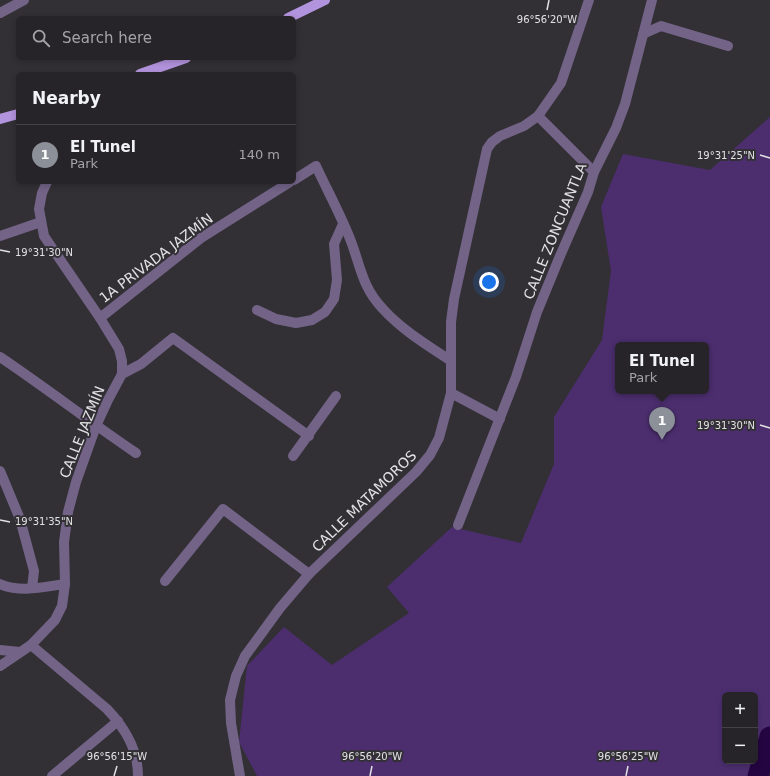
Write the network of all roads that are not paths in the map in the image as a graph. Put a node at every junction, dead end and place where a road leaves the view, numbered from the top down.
1 (24, 0) edge
2 (325, 0) edge
3 (589, 0) edge
4 (652, 0) edge
5 (0, 13) edge
6 (292, 16) edge
7 (643, 34) junction
8 (728, 46) dead end
9 (180, 60) edge
10 (146, 72) edge
11 (16, 115) edge
12 (538, 116) junction
13 (0, 119) edge
14 (594, 172) junction
15 (296, 179) edge
16 (46, 184) edge
17 (287, 184) edge
18 (41, 222) junction
19 (343, 224) junction
20 (0, 236) edge
21 (256, 310) dead end
22 (100, 318) junction
23 (0, 357) edge
24 (450, 361) junction
25 (122, 374) junction
26 (451, 393) junction
27 (336, 396) dead end
28 (500, 419) junction
29 (96, 426) junction
30 (309, 436) junction
31 (136, 453) dead end
32 (293, 456) dead end
33 (0, 471) edge
34 (458, 525) dead end
35 (309, 574) junction
36 (165, 581) dead end
37 (0, 584) edge
38 (65, 584) junction
39 (32, 588) junction
40 (31, 645) junction
41 (0, 650) edge
42 (20, 652) junction
43 (0, 666) edge
44 (118, 721) junction
45 (52, 776) edge
46 (138, 776) edge
47 (240, 776) edge

1 - 5 street
2 - 6 main road
3 - 12 street, CALLE MATAMOROS
4 - 7 street, CALLE ZONCUANTLA
7 - 8 street
7 - 14 street, CALLE ZONCUANTLA
9 - 10 main road
11 - 13 main road
12 - 14 street
12 - 24 street, CALLE MATAMOROS
14 - 28 street, CALLE ZONCUANTLA
15 - 19 street
16 - 18 street, CALLE JAZMÍN
17 - 22 street, 1A PRIVADA JAZMÍN
18 - 20 street
18 - 22 street, CALLE JAZMÍN
19 - 21 street
19 - 24 street
22 - 25 street, CALLE JAZMÍN
23 - 29 street
24 - 26 street, CALLE MATAMOROS
25 - 29 street, CALLE JAZMÍN
25 - 30 street
26 - 28 street
26 - 35 street, CALLE MATAMOROS
27 - 30 street
28 - 34 street, CALLE ZONCUANTLA
29 - 31 street
29 - 38 street, CALLE JAZMÍN
30 - 32 street
33 - 39 street
35 - 36 street
35 - 47 street, CALLE MATAMOROS
37 - 39 street
38 - 39 street
38 - 40 street, CALLE JAZMÍN
40 - 42 street, CALLE JAZMÍN
40 - 44 street
41 - 42 street
42 - 43 street, CALLE JAZMÍN
44 - 45 street
44 - 46 street

